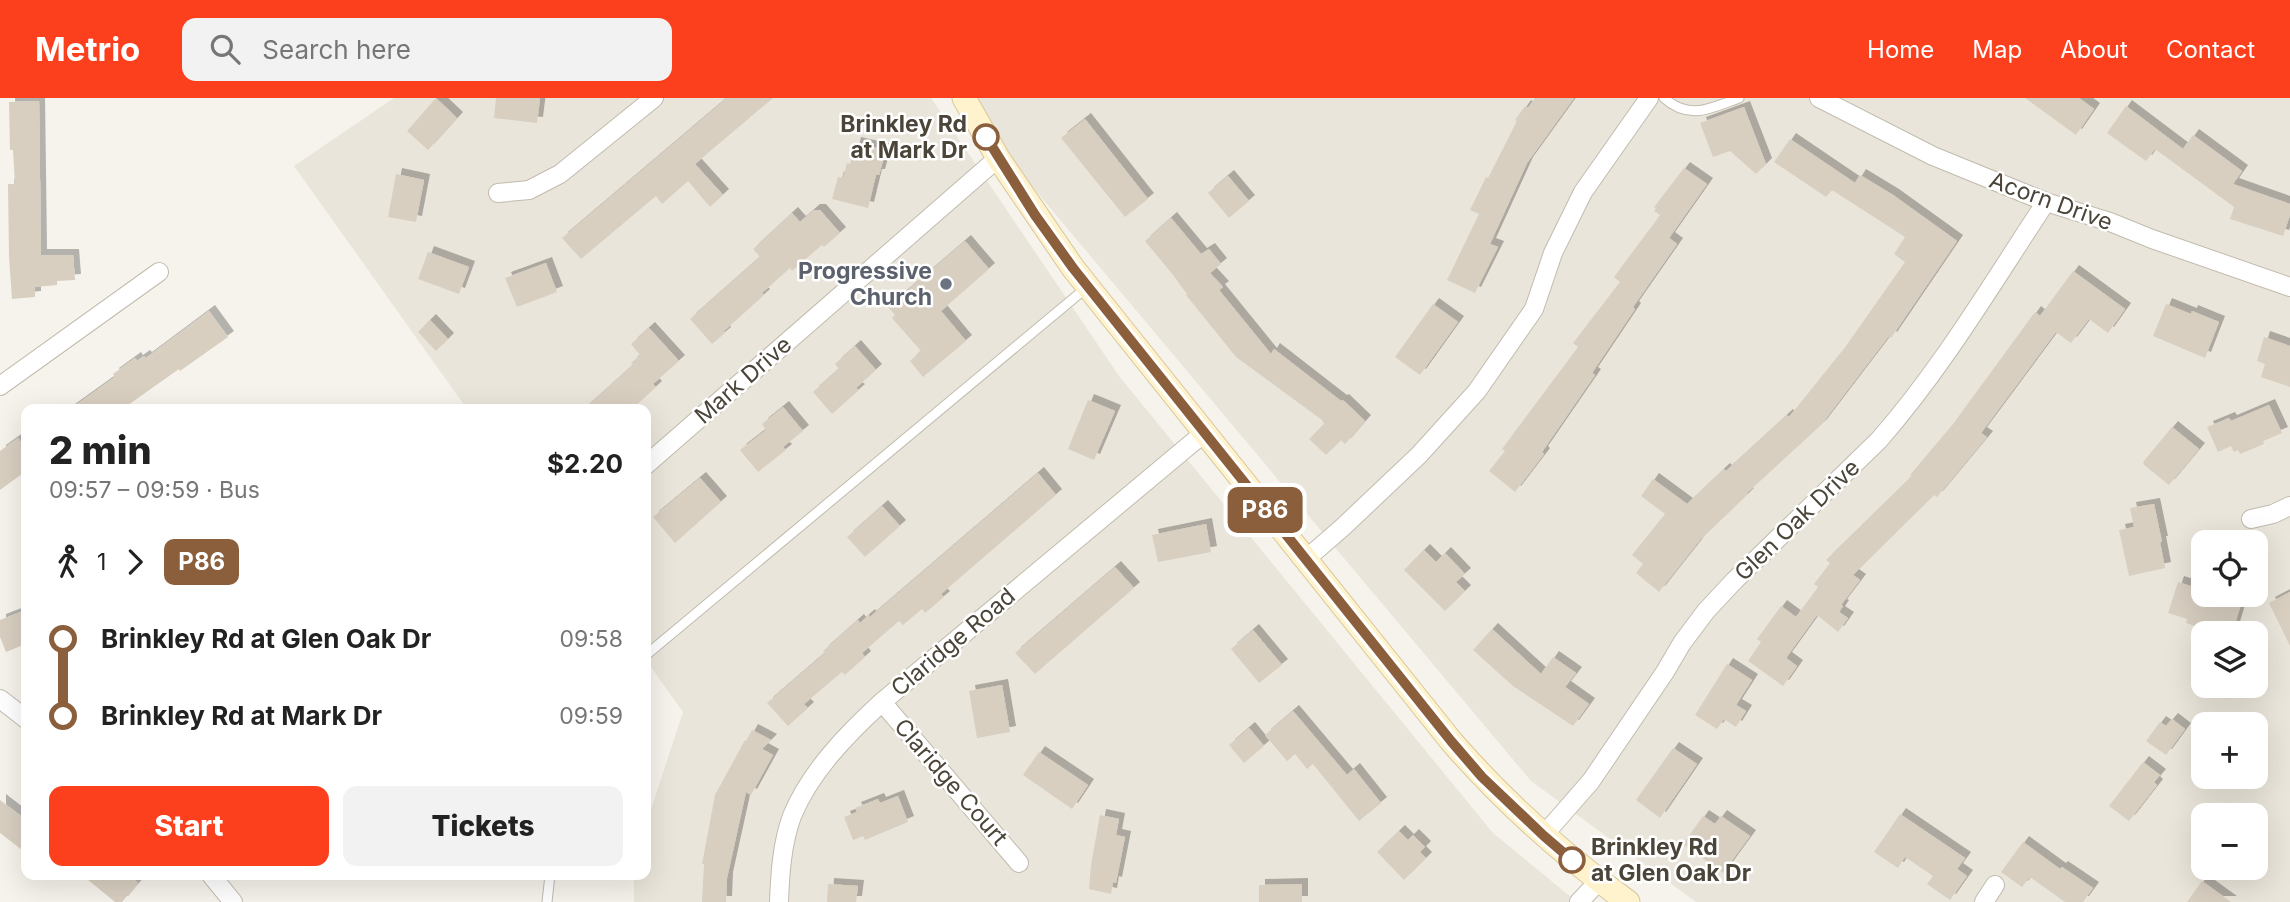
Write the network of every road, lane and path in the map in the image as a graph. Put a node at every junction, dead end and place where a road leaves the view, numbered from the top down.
1 (654, 98) edge
2 (964, 98) edge
3 (1649, 98) edge
4 (1664, 98) edge
5 (1739, 98) edge
6 (1819, 98) edge
7 (998, 158) junction
8 (498, 193) dead end
9 (2046, 202) junction
10 (159, 272) dead end
11 (1087, 287) junction
12 (2290, 287) edge
13 (0, 386) edge
14 (1204, 433) junction
15 (651, 461) edge
16 (2290, 506) edge
17 (2251, 519) dead end
18 (1305, 560) junction
19 (651, 646) edge
20 (0, 699) edge
21 (882, 702) junction
22 (21, 712) edge
23 (1544, 836) junction
24 (1020, 863) dead end
25 (215, 880) edge
26 (549, 880) edge
27 (1599, 881) junction
28 (1995, 885) dead end
29 (233, 902) edge
30 (547, 902) edge
31 (779, 902) edge
32 (1579, 902) edge
33 (1628, 902) edge
34 (1984, 902) edge

1 - 8 street
2 - 7 main road
3 - 18 street
4 - 5 lane
6 - 9 street, Acorn Drive
7 - 11 main road
7 - 15 street, Mark Drive
9 - 12 street, Acorn Drive
9 - 23 street, Glen Oak Drive
10 - 13 street
11 - 14 main road
11 - 19 lane
14 - 18 main road
14 - 21 street, Claridge Road
16 - 17 street
18 - 23 main road
20 - 22 street
21 - 24 street, Claridge Court
21 - 31 street, Claridge Road
23 - 27 main road
25 - 29 street
26 - 30 lane
27 - 32 street
27 - 33 main road
28 - 34 street

